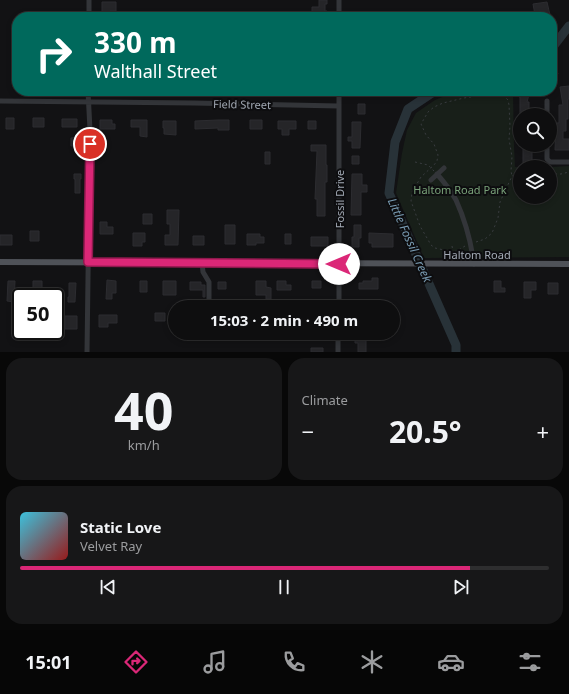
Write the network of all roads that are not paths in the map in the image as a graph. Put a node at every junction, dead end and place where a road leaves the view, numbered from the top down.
1 (89, 0) edge
2 (339, 0) edge
3 (89, 12) edge
4 (339, 12) edge
5 (88, 96) edge
6 (339, 96) edge
7 (0, 101) edge
8 (547, 101) dead end
9 (88, 102) junction
10 (339, 106) junction
11 (547, 108) edge
12 (547, 152) edge
13 (569, 162) edge
14 (444, 168) dead end
15 (437, 174) junction
16 (431, 180) dead end
17 (0, 262) edge
18 (88, 262) junction
19 (202, 263) junction
20 (339, 264) junction
21 (474, 264) junction
22 (569, 264) edge
23 (209, 300) edge
24 (339, 300) edge
25 (338, 340) edge
26 (87, 352) edge
27 (338, 352) edge

1 - 3 street
2 - 4 street
5 - 9 street
6 - 10 street, Fossil Drive
7 - 9 street, Field Street
8 - 11 street
9 - 10 street, Field Street
9 - 18 street
10 - 20 street, Fossil Drive
12 - 13 street
14 - 15 street
15 - 16 street
15 - 21 street
17 - 18 main road, Haltom Road
18 - 19 main road, Haltom Road
18 - 26 street
19 - 20 main road, Haltom Road
19 - 23 street
20 - 21 main road, Haltom Road
20 - 24 street, Fossil Drive
21 - 22 main road, Haltom Road
25 - 27 street

